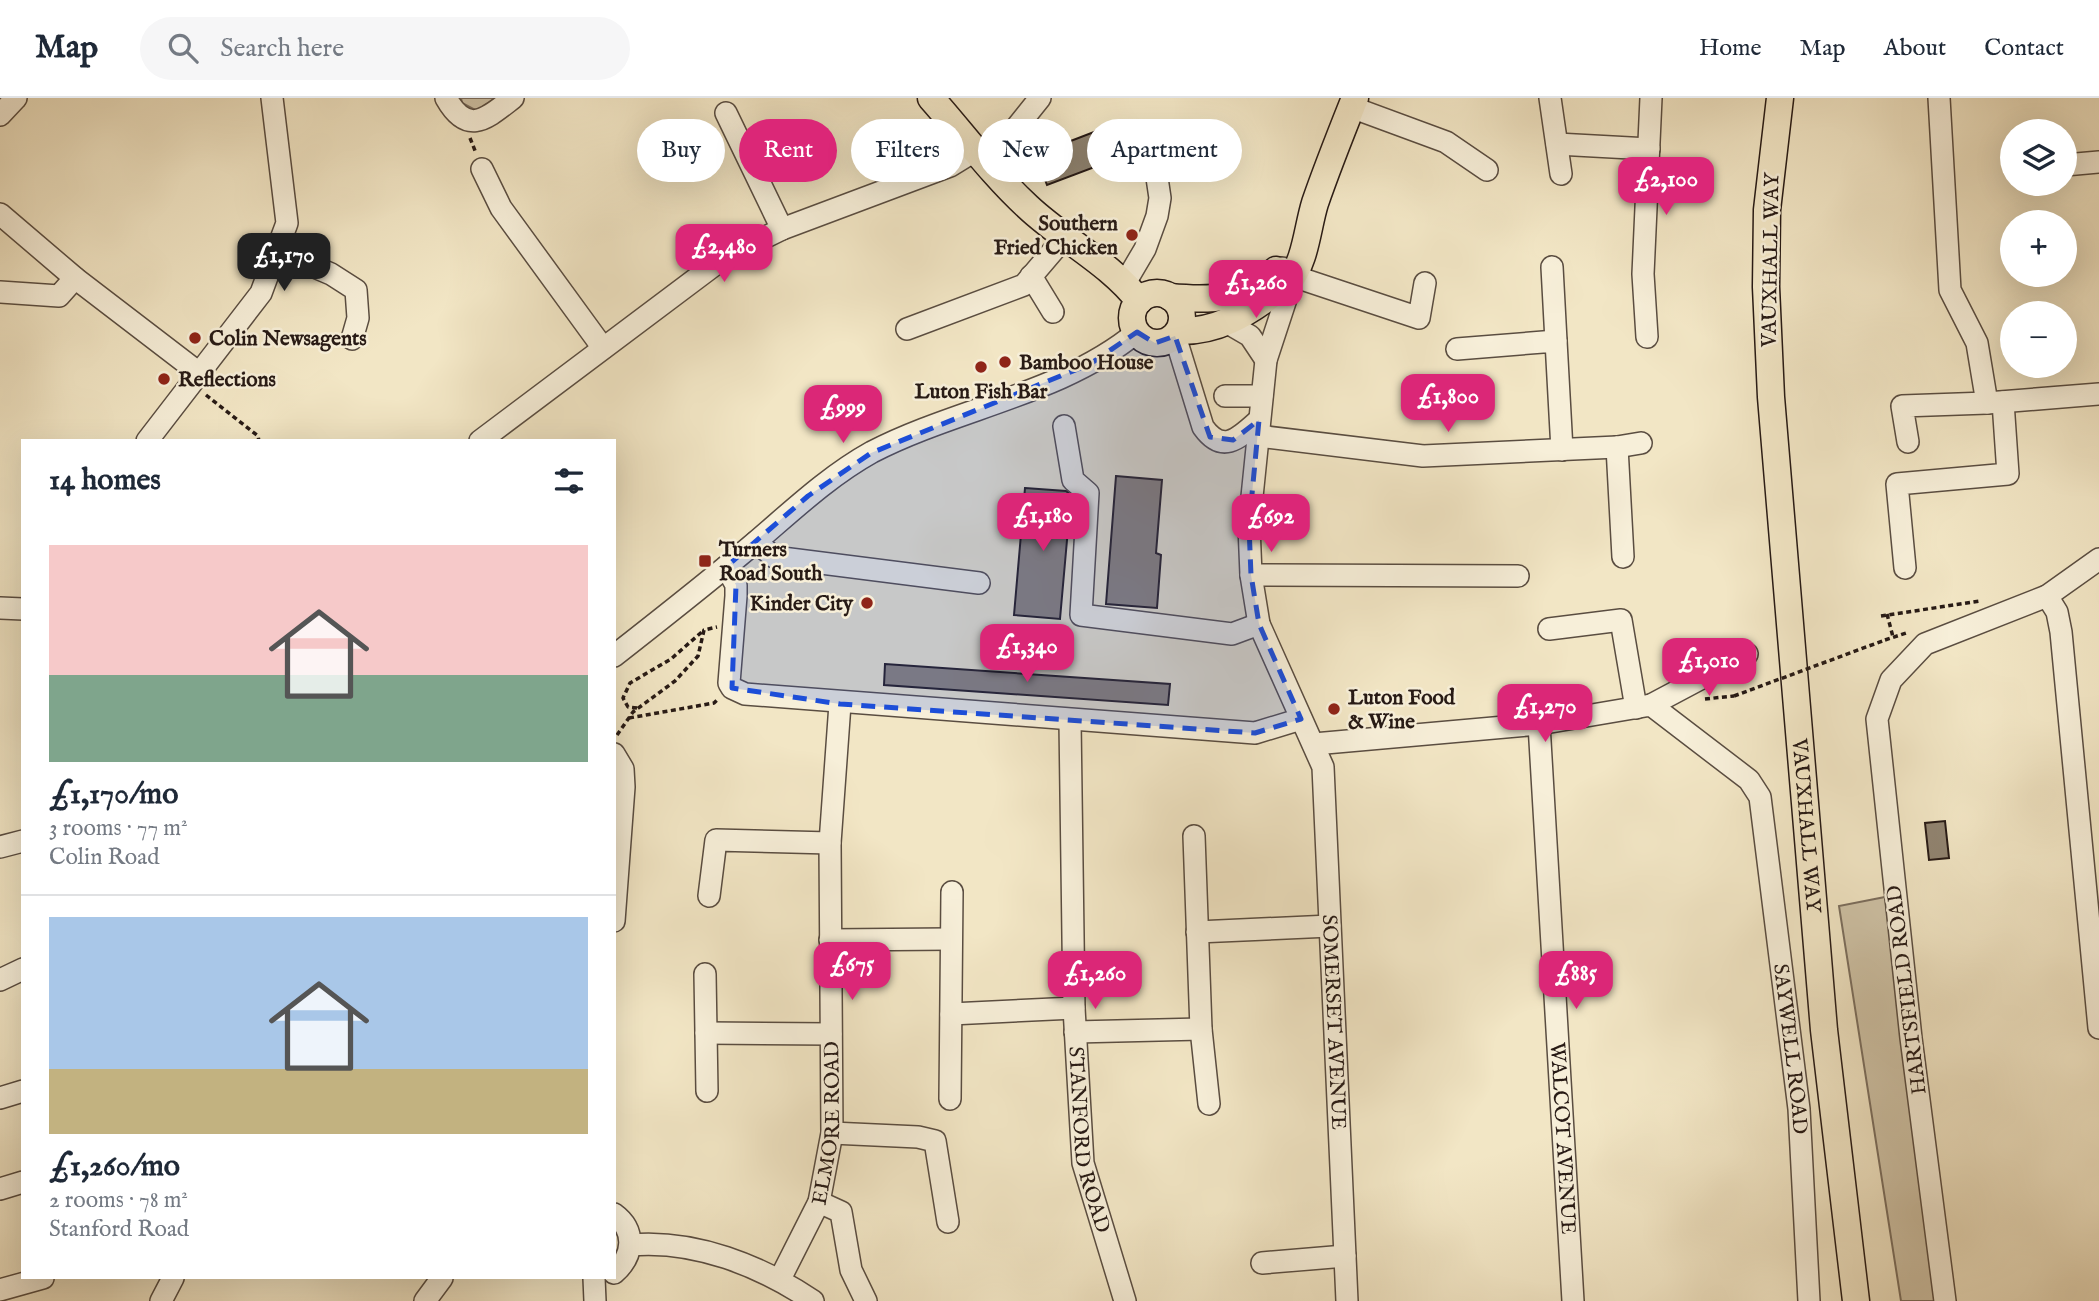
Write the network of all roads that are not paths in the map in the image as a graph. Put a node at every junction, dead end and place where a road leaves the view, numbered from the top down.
1 (16, 98) edge
2 (272, 98) edge
3 (446, 98) edge
4 (513, 98) edge
5 (930, 98) edge
6 (1041, 98) edge
7 (1550, 98) edge
8 (1651, 98) edge
9 (1780, 98) edge
10 (1939, 98) edge
11 (1353, 102) edge
12 (726, 113) dead end
13 (0, 115) edge
14 (1020, 119) edge
15 (1557, 144) junction
16 (1649, 149) junction
17 (978, 152) edge
18 (978, 158) edge
19 (2099, 162) edge
20 (2077, 164) edge
21 (482, 169) road end
22 (1487, 170) dead end
23 (1561, 174) dead end
24 (1005, 182) edge
25 (1158, 182) edge
26 (0, 214) edge
27 (782, 229) junction
28 (1063, 238) junction
29 (277, 251) junction
30 (1552, 267) dead end
31 (1031, 276) junction
32 (1287, 276) junction
33 (75, 278) junction
34 (1425, 283) dead end
35 (0, 292) edge
36 (1132, 292) junction
37 (1170, 297) junction
38 (1053, 312) dead end
39 (1226, 322) junction
40 (907, 329) dead end
41 (1137, 332) junction
42 (1177, 333) junction
43 (1647, 337) dead end
44 (352, 339) dead end
45 (1556, 341) junction
46 (603, 348) junction
47 (1457, 349) dead end
48 (1266, 360) junction
49 (195, 379) junction
50 (2099, 394) edge
51 (1225, 396) dead end
52 (1262, 396) junction
53 (1995, 402) junction
54 (1064, 426) dead end
55 (1258, 428) junction
56 (149, 439) edge
57 (483, 439) edge
58 (1908, 442) dead end
59 (1641, 443) dead end
60 (1617, 447) junction
61 (1562, 450) junction
62 (756, 542) junction
63 (1623, 557) dead end
64 (2099, 559) edge
65 (726, 567) junction
66 (1905, 568) dead end
67 (1251, 575) junction
68 (1518, 576) dead end
69 (979, 583) dead end
70 (2047, 596) junction
71 (0, 608) edge
72 (21, 609) edge
73 (1259, 624) junction
74 (1549, 629) dead end
75 (616, 654) edge
76 (1747, 654) dead end
77 (840, 704) junction
78 (1644, 706) junction
79 (1301, 719) junction
80 (1070, 721) junction
81 (1539, 724) junction
82 (1314, 744) junction
83 (616, 757) edge
84 (1194, 836) dead end
85 (21, 842) edge
86 (830, 843) junction
87 (0, 847) edge
88 (952, 892) dead end
89 (616, 894) edge
90 (709, 896) dead end
91 (1330, 926) junction
92 (1197, 932) junction
93 (951, 939) junction
94 (830, 940) junction
95 (21, 971) edge
96 (705, 974) dead end
97 (0, 980) edge
98 (1074, 1008) junction
99 (951, 1014) junction
100 (2099, 1028) edge
101 (1200, 1029) junction
102 (1075, 1032) junction
103 (706, 1033) junction
104 (831, 1034) junction
105 (707, 1091) dead end
106 (21, 1092) edge
107 (0, 1098) edge
108 (950, 1099) dead end
109 (1209, 1104) dead end
110 (832, 1133) junction
111 (21, 1183) edge
112 (0, 1189) edge
113 (819, 1202) junction
114 (616, 1216) edge
115 (948, 1222) dead end
116 (631, 1245) junction
117 (1345, 1256) junction
118 (1262, 1263) dead end
119 (616, 1271) edge
120 (39, 1279) edge
121 (173, 1279) edge
122 (441, 1279) edge
123 (594, 1279) edge
124 (780, 1279) junction
125 (0, 1290) edge
126 (162, 1301) edge
127 (425, 1301) edge
128 (594, 1301) edge
129 (813, 1301) edge
130 (866, 1301) edge
131 (1125, 1301) edge
132 (1347, 1301) edge
133 (1573, 1301) edge
134 (1809, 1301) edge
135 (1856, 1301) edge
136 (1945, 1301) edge

1 - 13 street
2 - 29 street
3 - 4 street
5 - 17 main road
6 - 14 street
7 - 15 street
8 - 16 street
9 - 135 main road, VAUXHALL WAY
10 - 53 street
11 - 22 street
11 - 32 main road
12 - 27 street
15 - 16 street
15 - 23 street
16 - 43 street
18 - 27 street
19 - 20 street
21 - 46 street
24 - 28 main road
25 - 36 street
26 - 33 street
27 - 46 street
28 - 31 street
28 - 36 main road
29 - 44 street
29 - 49 street
30 - 45 street
31 - 38 street
31 - 40 street
32 - 34 street
32 - 37 main road
32 - 39 main road
32 - 48 street, SOMERSET AVENUE
33 - 35 street
33 - 49 street
36 - 37 main road
36 - 41 main road
37 - 42 main road
39 - 42 main road
39 - 48 street
41 - 42 main road
41 - 62 street
42 - 55 street
45 - 47 street
45 - 61 street
46 - 57 street
48 - 52 street, SOMERSET AVENUE
49 - 56 street
50 - 53 street
51 - 52 street
52 - 55 street, SOMERSET AVENUE
53 - 58 street
53 - 66 street
54 - 73 street
55 - 61 street
55 - 67 street, SOMERSET AVENUE
59 - 60 street
60 - 61 street
60 - 63 street
62 - 65 street
62 - 69 street
64 - 70 street
65 - 75 street
65 - 77 street
67 - 68 street
67 - 73 street, SOMERSET AVENUE
70 - 100 street
70 - 136 street, HARTSFIELD ROAD
71 - 72 street
73 - 79 street, SOMERSET AVENUE
74 - 78 street
76 - 78 street
77 - 80 street
77 - 86 street, ELMORE ROAD
78 - 81 street
78 - 134 street, SAYWELL ROAD
79 - 80 street
79 - 82 street, SOMERSET AVENUE
80 - 98 street, STANFORD ROAD
81 - 82 street
81 - 133 street, WALCOT AVENUE
82 - 91 street, SOMERSET AVENUE
83 - 89 street
84 - 92 street
85 - 87 street
86 - 90 street
86 - 94 street, ELMORE ROAD
88 - 93 street
91 - 92 street
91 - 117 street, SOMERSET AVENUE
92 - 101 street
93 - 94 street
93 - 99 street
94 - 104 street, ELMORE ROAD
95 - 97 street
96 - 103 street
98 - 99 street
98 - 102 street, STANFORD ROAD
99 - 108 street
101 - 102 street
101 - 109 street
102 - 131 street, STANFORD ROAD
103 - 104 street
103 - 105 street
104 - 110 street, ELMORE ROAD
106 - 107 street
110 - 113 street, ELMORE ROAD
110 - 115 street
111 - 112 street
113 - 124 street, ELMORE ROAD
113 - 130 street
114 - 116 street
116 - 119 street
116 - 124 street
117 - 118 street
117 - 132 street, SOMERSET AVENUE
120 - 125 street
121 - 126 street
122 - 127 street
123 - 128 street
124 - 129 street

